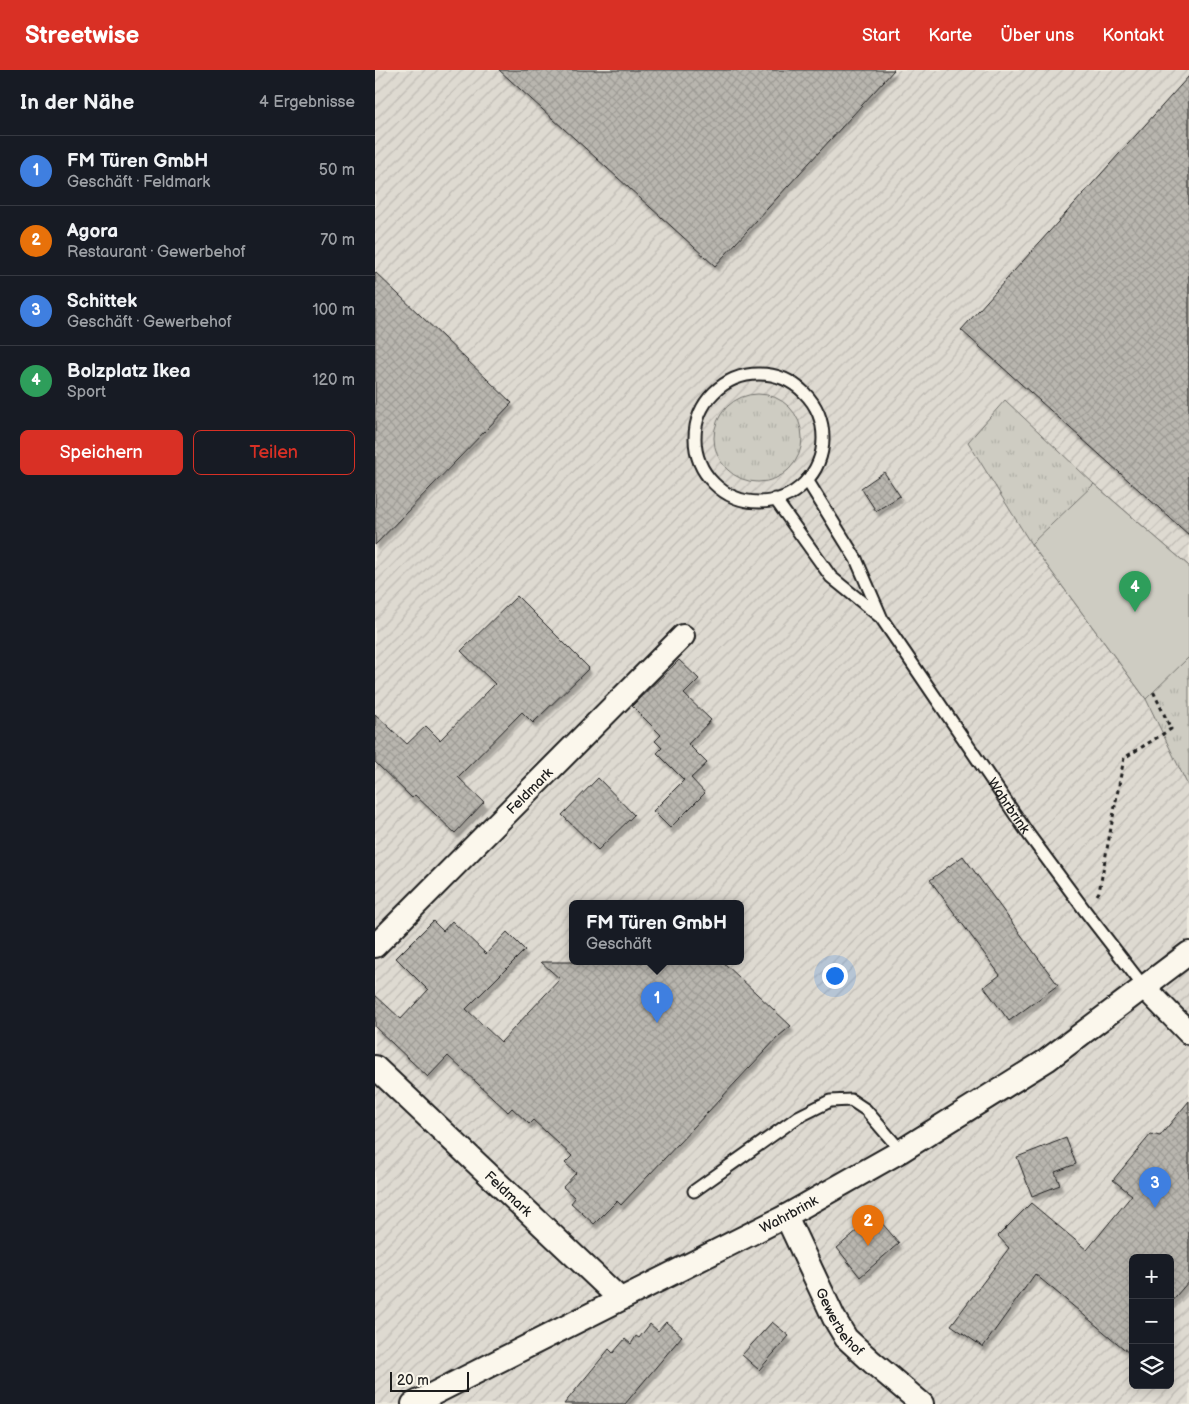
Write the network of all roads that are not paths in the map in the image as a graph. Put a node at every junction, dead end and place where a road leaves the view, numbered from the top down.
1 (807, 480) junction
2 (775, 499) junction
3 (882, 619) junction
4 (683, 636) dead end
5 (375, 946) edge
6 (1189, 953) edge
7 (1144, 987) junction
8 (1189, 1033) edge
9 (375, 1067) edge
10 (901, 1151) junction
11 (693, 1191) dead end
12 (786, 1216) junction
13 (620, 1299) junction
14 (413, 1404) edge
15 (922, 1404) edge

1 - 2 lane
1 - 2 lane
1 - 3 lane, Wahrbrink
2 - 3 lane, Wahrbrink
3 - 7 lane, Wahrbrink
4 - 5 street, Feldmark
6 - 7 street, Wahrbrink
7 - 8 street
7 - 10 street, Wahrbrink
9 - 13 street, Feldmark
10 - 11 lane
10 - 12 street, Wahrbrink
12 - 13 street, Wahrbrink
12 - 15 street, Gewerbehof
13 - 14 street, Wahrbrink

